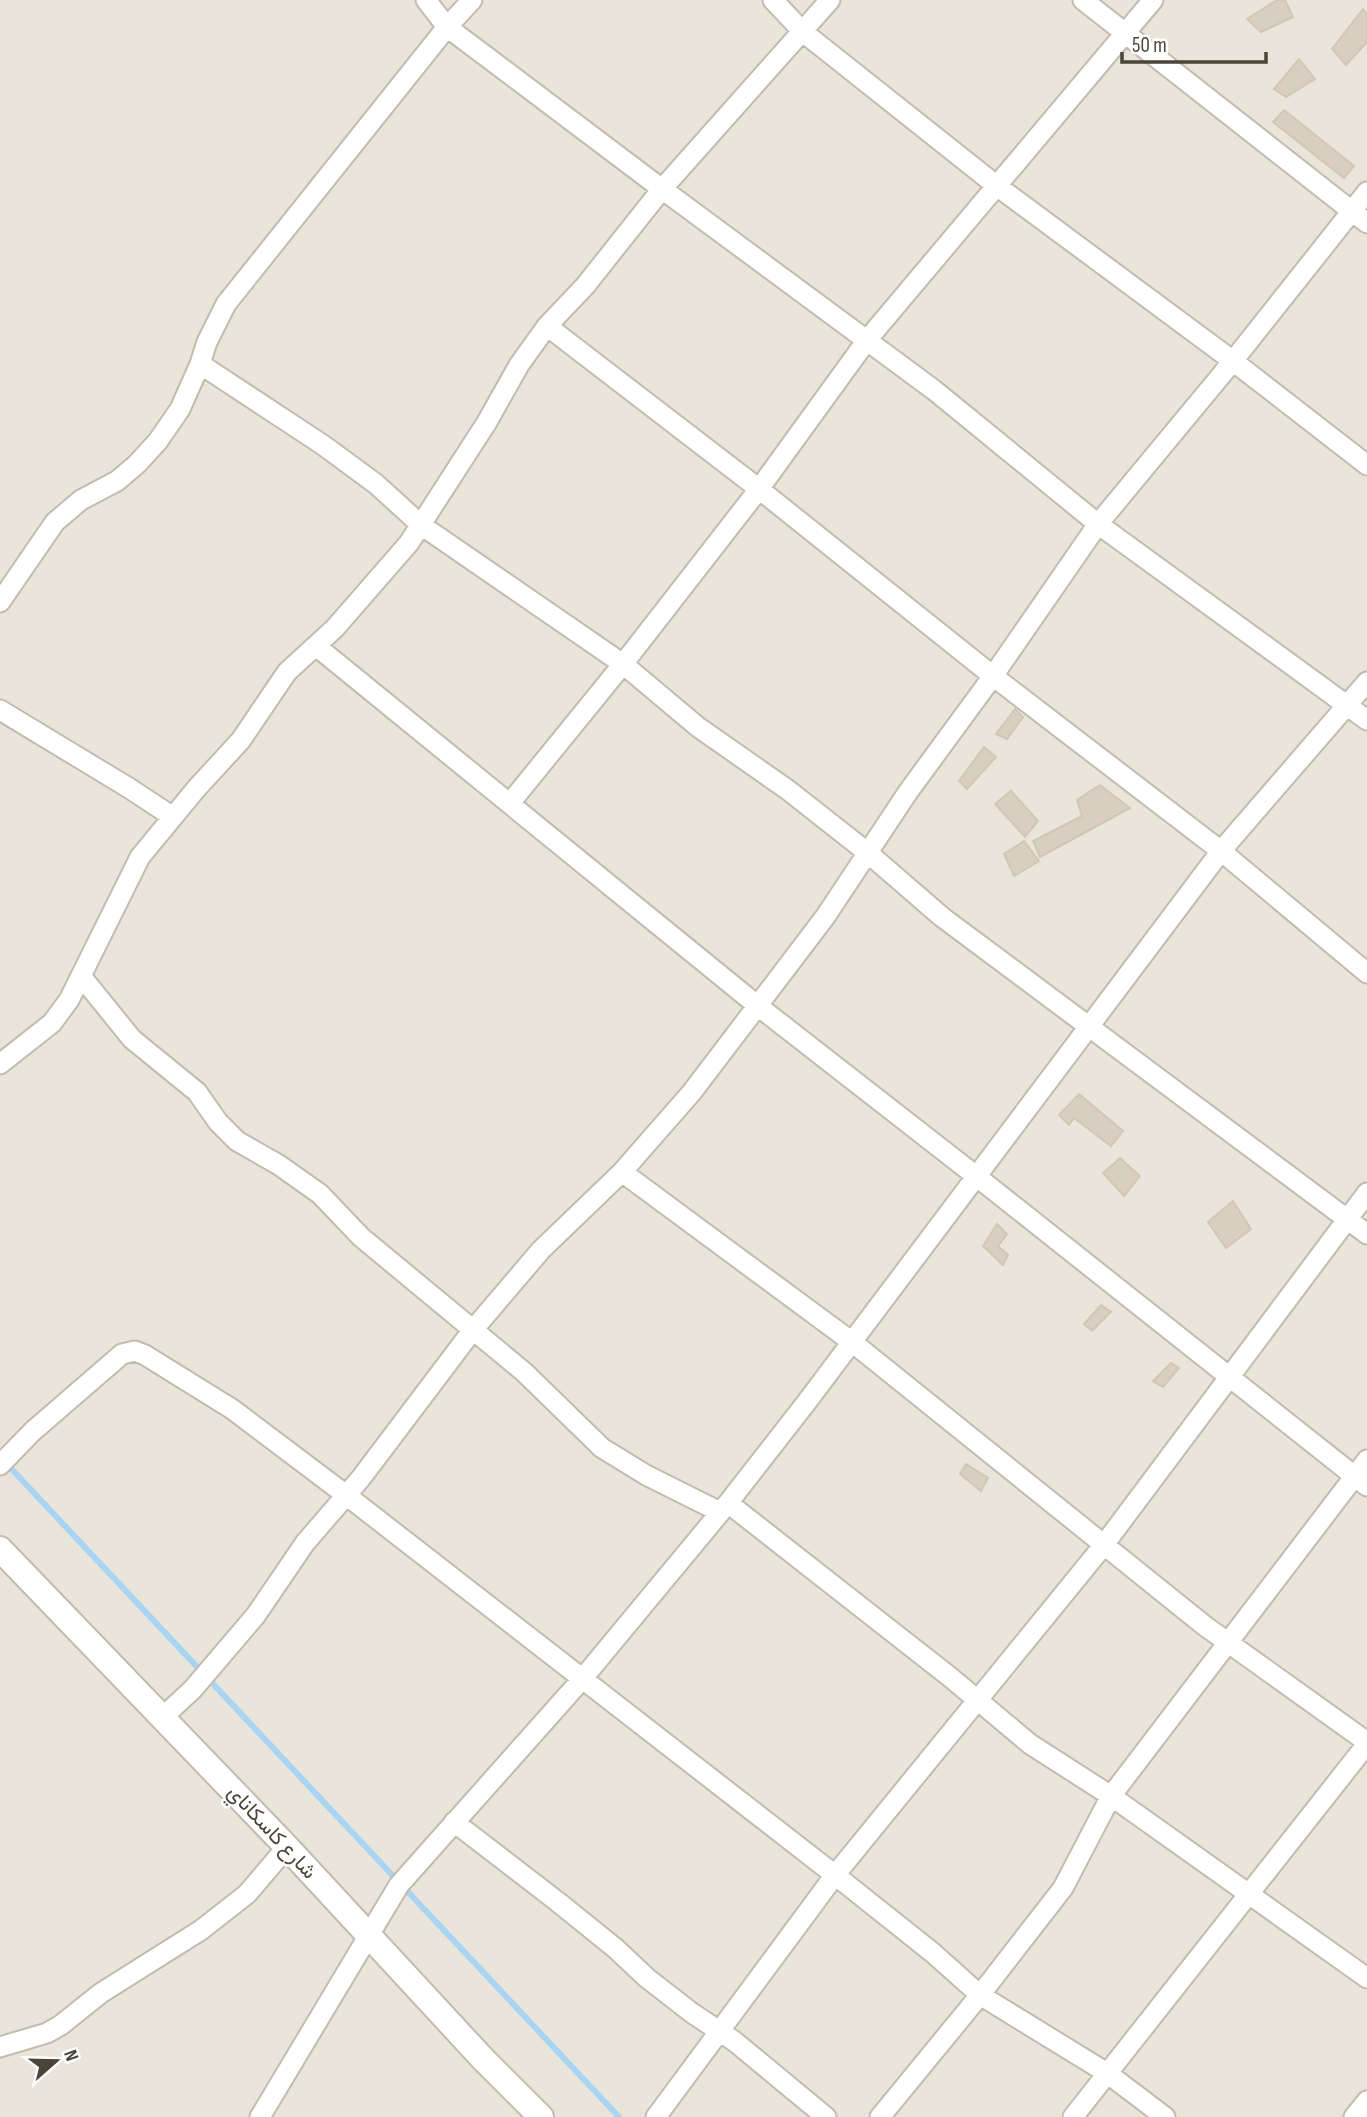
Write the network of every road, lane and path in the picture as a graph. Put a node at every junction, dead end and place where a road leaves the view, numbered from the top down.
1 (426, 0) edge
2 (472, 0) edge
3 (773, 0) edge
4 (830, 0) edge
5 (1083, 0) edge
6 (1153, 0) edge
7 (447, 27) junction
8 (803, 32) junction
9 (1125, 34) junction
10 (997, 186) junction
11 (662, 189) junction
12 (1367, 192) edge
13 (1359, 217) edge
14 (547, 326) junction
15 (867, 340) junction
16 (1233, 361) junction
17 (200, 364) junction
18 (1367, 466) edge
19 (759, 489) junction
20 (1098, 524) junction
21 (421, 525) junction
22 (0, 601) edge
23 (316, 646) junction
24 (623, 664) junction
25 (993, 676) junction
26 (1367, 682) edge
27 (1348, 706) junction
28 (0, 710) edge
29 (1367, 720) edge
30 (510, 803) junction
31 (173, 817) junction
32 (1221, 851) junction
33 (868, 853) junction
34 (1367, 973) edge
35 (81, 976) junction
36 (758, 1006) junction
37 (1087, 1027) junction
38 (0, 1065) edge
39 (622, 1172) junction
40 (976, 1176) junction
41 (1367, 1193) edge
42 (1347, 1218) junction
43 (1367, 1234) edge
44 (472, 1331) junction
45 (852, 1342) junction
46 (1229, 1378) junction
47 (1367, 1460) edge
48 (0, 1465) edge
49 (1361, 1481) edge
50 (346, 1495) junction
51 (724, 1508) junction
52 (1103, 1546) junction
53 (0, 1549) edge
54 (1229, 1643) junction
55 (583, 1678) junction
56 (978, 1701) junction
57 (163, 1717) junction
58 (1367, 1743) edge
59 (1111, 1796) junction
60 (454, 1822) junction
61 (287, 1847) junction
62 (835, 1875) junction
63 (1250, 1895) junction
64 (369, 1935) junction
65 (1367, 1978) edge
66 (981, 1995) junction
67 (721, 2032) junction
68 (0, 2047) edge
69 (1107, 2073) junction
70 (1367, 2101) edge
71 (260, 2117) edge
72 (541, 2117) edge
73 (656, 2117) edge
74 (826, 2117) edge
75 (880, 2117) edge
76 (1073, 2117) edge
77 (1165, 2117) edge
78 (1354, 2117) edge

1 - 7 street
2 - 7 street
3 - 8 street
4 - 8 street
5 - 9 street
6 - 9 street
7 - 11 street
7 - 17 street
8 - 10 street
8 - 11 street
9 - 10 street
9 - 13 street
10 - 15 street
10 - 16 street
11 - 14 street
11 - 15 street
12 - 13 street
13 - 16 street
14 - 19 street
14 - 21 street
15 - 19 street
15 - 20 street
16 - 18 street
16 - 20 street
17 - 21 street
17 - 22 street
19 - 24 street
19 - 25 street
20 - 25 street
20 - 27 street
21 - 23 street
21 - 24 street
23 - 30 street
23 - 31 street
24 - 30 street
24 - 33 street
25 - 32 street
25 - 33 street
26 - 27 street
27 - 29 street
27 - 32 street
28 - 31 street
30 - 36 street
31 - 35 street
32 - 34 street
32 - 37 street
33 - 36 street
33 - 37 street
35 - 38 street
35 - 44 street
36 - 39 street
36 - 40 street
37 - 40 street
37 - 42 street
39 - 44 street
39 - 45 street
40 - 45 street
40 - 46 street
41 - 42 street
42 - 43 street
42 - 46 street
44 - 50 street
44 - 51 street
45 - 51 street
45 - 52 street
46 - 49 street
46 - 52 street
47 - 49 street
48 - 50 street
49 - 54 street
50 - 55 street
50 - 57 street
51 - 55 street
51 - 56 street
52 - 54 street
52 - 56 street
53 - 57 street, شارع كاسكاناي
54 - 58 street
54 - 59 street
55 - 60 street
55 - 62 street
56 - 59 street
56 - 62 street
57 - 61 street, شارع كاسكاناي
58 - 63 street
59 - 63 street
59 - 66 street
60 - 64 street
60 - 67 street
61 - 64 street, شارع كاسكاناي
61 - 68 street
62 - 66 street
62 - 67 street
63 - 65 street
63 - 69 street
64 - 71 street
64 - 72 street, شارع كاسكاناي
66 - 69 street
66 - 75 street
67 - 73 street
67 - 74 street
69 - 76 street
69 - 77 street
70 - 78 street

